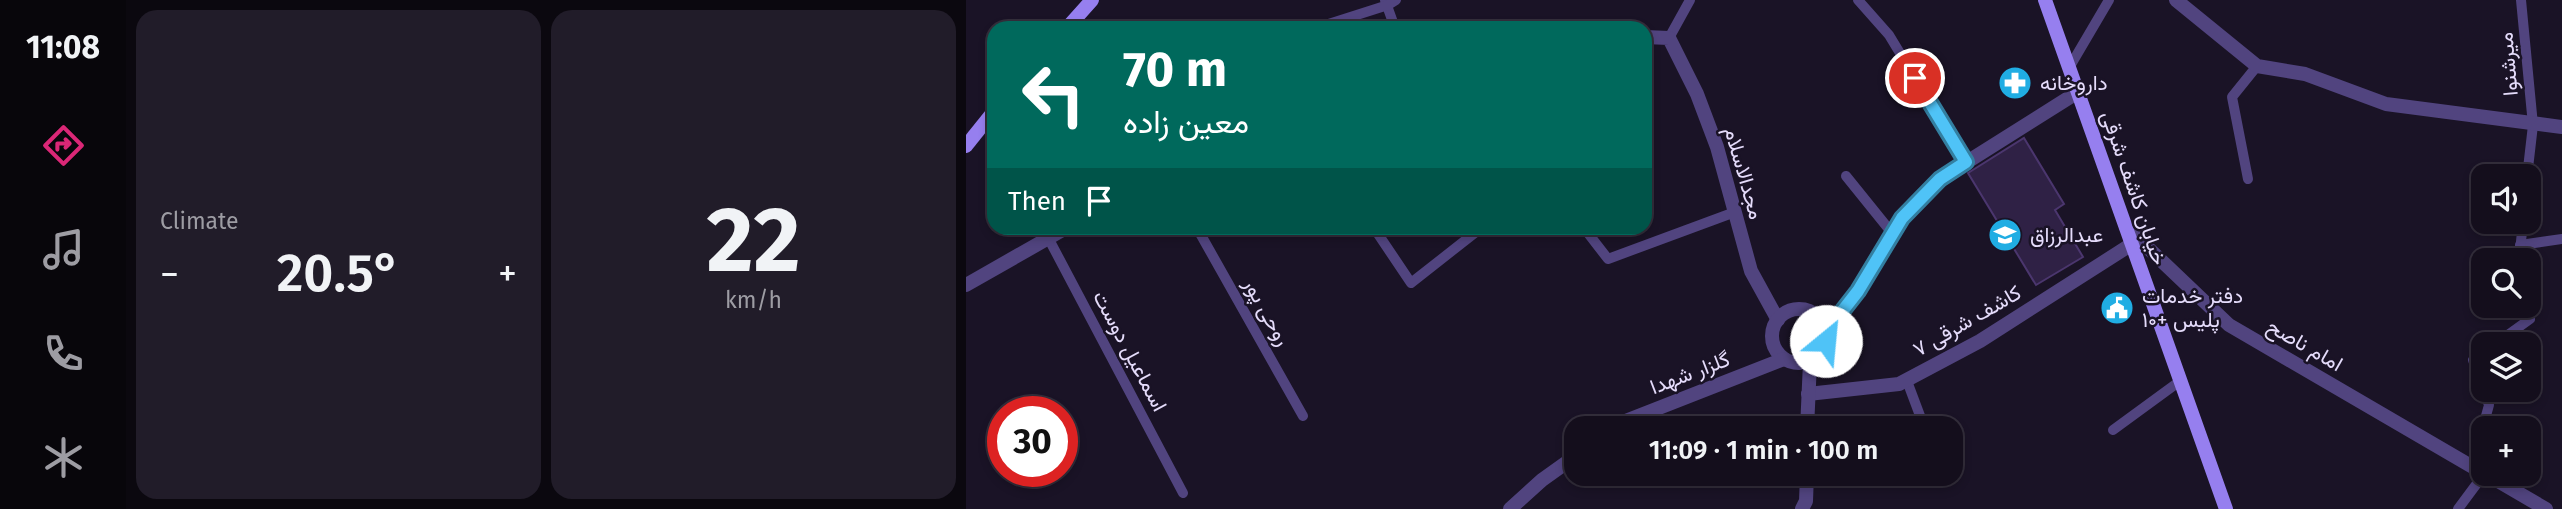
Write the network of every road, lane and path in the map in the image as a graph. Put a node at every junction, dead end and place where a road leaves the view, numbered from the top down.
1 (1092, 0) edge
2 (1690, 0) edge
3 (1858, 0) edge
4 (2045, 0) edge
5 (2109, 0) edge
6 (2176, 0) edge
7 (2521, 0) edge
8 (1390, 2) edge
9 (1074, 21) edge
10 (1336, 21) edge
11 (1394, 21) edge
12 (1652, 37) edge
13 (1668, 38) junction
14 (2257, 66) junction
15 (2069, 68) junction
16 (2078, 92) junction
17 (987, 119) edge
18 (2533, 125) junction
19 (2562, 127) edge
20 (966, 146) edge
21 (1966, 162) junction
22 (2529, 164) edge
23 (1846, 176) dead end
24 (2248, 179) dead end
25 (1735, 212) junction
26 (2126, 227) junction
27 (1892, 233) junction
28 (2522, 234) edge
29 (1041, 235) edge
30 (1047, 235) edge
31 (1201, 235) edge
32 (1379, 235) edge
33 (1472, 235) edge
34 (1589, 235) edge
35 (2562, 239) edge
36 (2132, 244) junction
37 (2520, 246) joint
38 (966, 285) edge
39 (2530, 318) edge
40 (1778, 320) junction
41 (1826, 332) junction
42 (2512, 332) edge
43 (1784, 359) junction
44 (1810, 362) junction
45 (1907, 381) junction
46 (2180, 381) junction
47 (1808, 394) junction
48 (1303, 416) dead end
49 (1638, 416) edge
50 (1807, 416) edge
51 (1920, 416) edge
52 (2113, 430) dead end
53 (1564, 464) edge
54 (2471, 466) edge
55 (1807, 486) edge
56 (2472, 486) edge
57 (2506, 486) edge
58 (1183, 493) dead end
59 (1510, 509) edge
60 (1802, 509) edge
61 (2226, 509) edge
62 (2458, 509) edge
63 (2546, 509) edge

1 - 9 main road
2 - 13 lane
3 - 21 lane
4 - 15 main road, خیابان کاشف شرقی
5 - 15 lane
6 - 14 street
7 - 18 lane, میرشنوا
8 - 10 lane
8 - 11 lane
12 - 13 street
13 - 25 street, مجدالاسلام
14 - 18 street
14 - 24 lane
15 - 16 main road, خیابان کاشف شرقی
16 - 21 street
16 - 26 main road, خیابان کاشف شرقی
17 - 20 main road
18 - 19 street
18 - 22 lane, میرشنوا
21 - 27 street
23 - 27 lane
25 - 34 lane
25 - 40 street, مجدالاسلام
26 - 36 main road, خیابان کاشف شرقی
26 - 54 street, امام ناصح
27 - 41 street
28 - 37 lane
29 - 38 street
30 - 58 lane, اسماعیل دوست
31 - 48 lane, روحی پور
32 - 33 lane
35 - 37 lane
36 - 45 street, کاشف شرقی ۷
36 - 46 main road, خیابان کاشف شرقی
39 - 42 lane
40 - 41 street
40 - 43 street
41 - 44 street
43 - 44 street
43 - 49 street, گلزار شهدا
44 - 47 street
45 - 47 street, کاشف شرقی ۷
45 - 51 lane
46 - 52 lane
46 - 61 main road, خیابان کاشف شرقی
47 - 50 street
53 - 59 street
55 - 60 street
56 - 62 lane
57 - 63 street, امام ناصح

